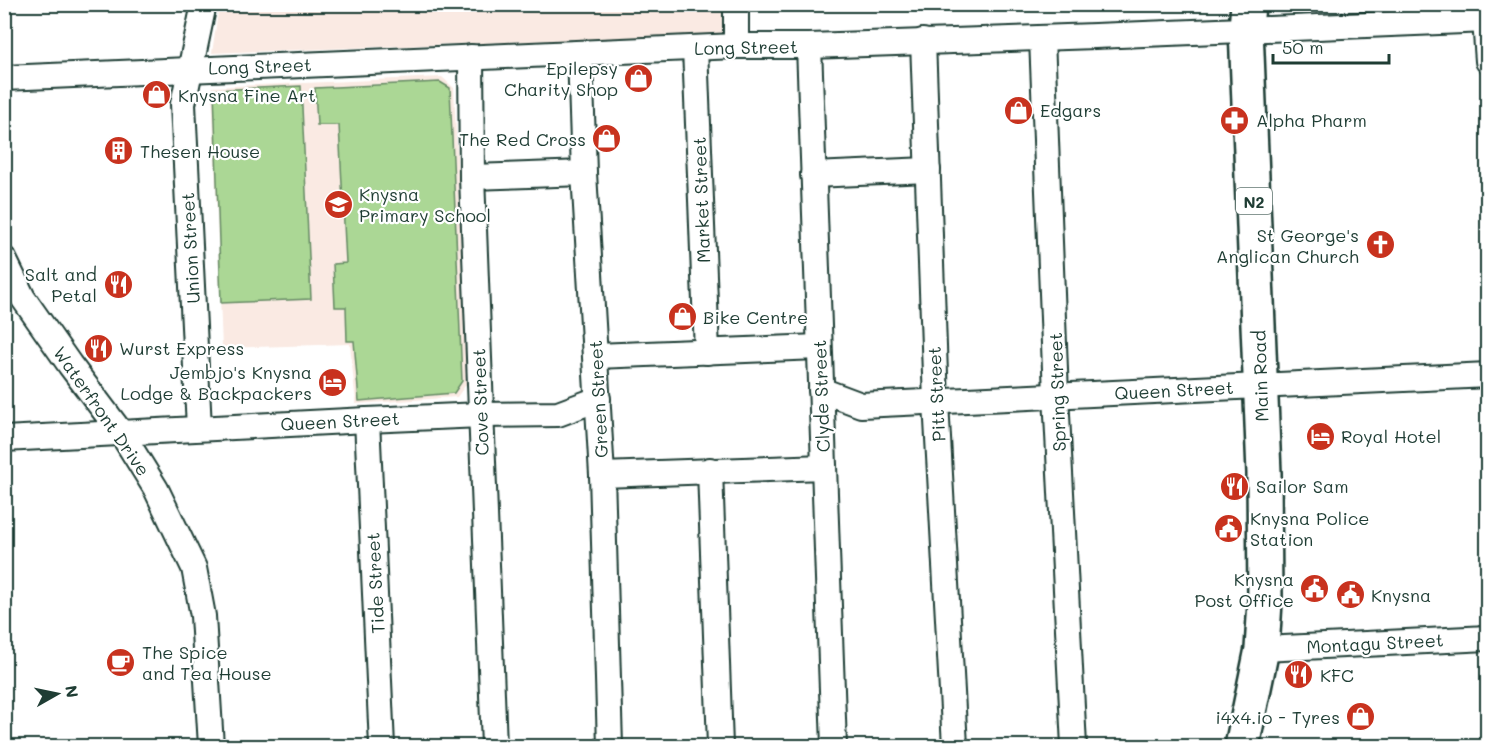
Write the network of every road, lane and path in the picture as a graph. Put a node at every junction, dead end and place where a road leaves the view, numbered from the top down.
1 (204, 4) edge
2 (736, 4) edge
3 (1247, 17) edge
4 (1486, 20) edge
5 (1042, 38) junction
6 (923, 41) junction
7 (736, 46) junction
8 (809, 46) junction
9 (695, 48) junction
10 (580, 52) junction
11 (471, 57) junction
12 (1488, 61) edge
13 (190, 69) junction
14 (4, 78) edge
15 (928, 170) junction
16 (584, 173) junction
17 (813, 175) junction
18 (472, 177) junction
19 (4, 259) edge
20 (819, 347) junction
21 (707, 352) junction
22 (596, 356) junction
23 (1488, 375) edge
24 (1261, 386) junction
25 (821, 390) junction
26 (1056, 395) junction
27 (598, 399) junction
28 (936, 402) junction
29 (861, 405) junction
30 (558, 414) junction
31 (481, 415) junction
32 (367, 420) junction
33 (823, 424) junction
34 (199, 428) junction
35 (122, 434) junction
36 (600, 434) junction
37 (4, 439) edge
38 (824, 467) junction
39 (710, 470) junction
40 (602, 475) junction
41 (1488, 638) edge
42 (1262, 649) junction
43 (211, 747) edge
44 (382, 747) edge
45 (494, 747) edge
46 (610, 747) edge
47 (720, 747) edge
48 (834, 747) edge
49 (956, 747) edge
50 (1074, 747) edge
51 (1242, 747) edge

1 - 13 street, Union Street
2 - 7 street
3 - 4 street, Long Street
3 - 5 street, Long Street
3 - 24 highway, Main Road / N2
4 - 12 street
5 - 6 street, Long Street
5 - 26 street, Spring Street
6 - 8 street, Long Street
6 - 15 street, Pitt Street
7 - 8 street, Long Street
7 - 9 street, Long Street
8 - 17 street, Clyde Street
9 - 10 street, Long Street
9 - 21 street, Market Street
10 - 11 street, Long Street
10 - 16 street, Green Street
11 - 13 street, Long Street
11 - 18 street, Cove Street
13 - 14 street, Long Street
13 - 34 street, Union Street
15 - 17 street
15 - 28 street, Pitt Street
16 - 18 street
16 - 22 street, Green Street
17 - 20 street, Clyde Street
18 - 31 street, Cove Street
19 - 35 street, Waterfront Drive
20 - 21 street
20 - 25 street, Clyde Street
21 - 22 street
22 - 27 street, Green Street
23 - 24 street, Queen Street
24 - 26 street, Queen Street
24 - 42 highway, Main Road / N2
25 - 29 street, Queen Street
25 - 33 street, Clyde Street
26 - 28 street, Queen Street
26 - 50 street, Spring Street
27 - 30 street, Queen Street
27 - 36 street, Green Street
28 - 29 street, Queen Street
28 - 49 street, Pitt Street
29 - 33 street, Queen Street
30 - 31 street, Queen Street
30 - 36 street, Queen Street
31 - 32 street, Queen Street
31 - 45 street, Cove Street
32 - 34 street, Queen Street
32 - 44 street, Tide Street
33 - 38 street, Clyde Street
34 - 35 street, Queen Street
35 - 37 street, Queen Street
35 - 43 street, Waterfront Drive
36 - 40 street, Green Street
38 - 39 street
38 - 48 street, Clyde Street
39 - 40 street
39 - 47 street
40 - 46 street, Green Street
41 - 42 street, Montagu Street
42 - 51 highway, Main Road / N2

